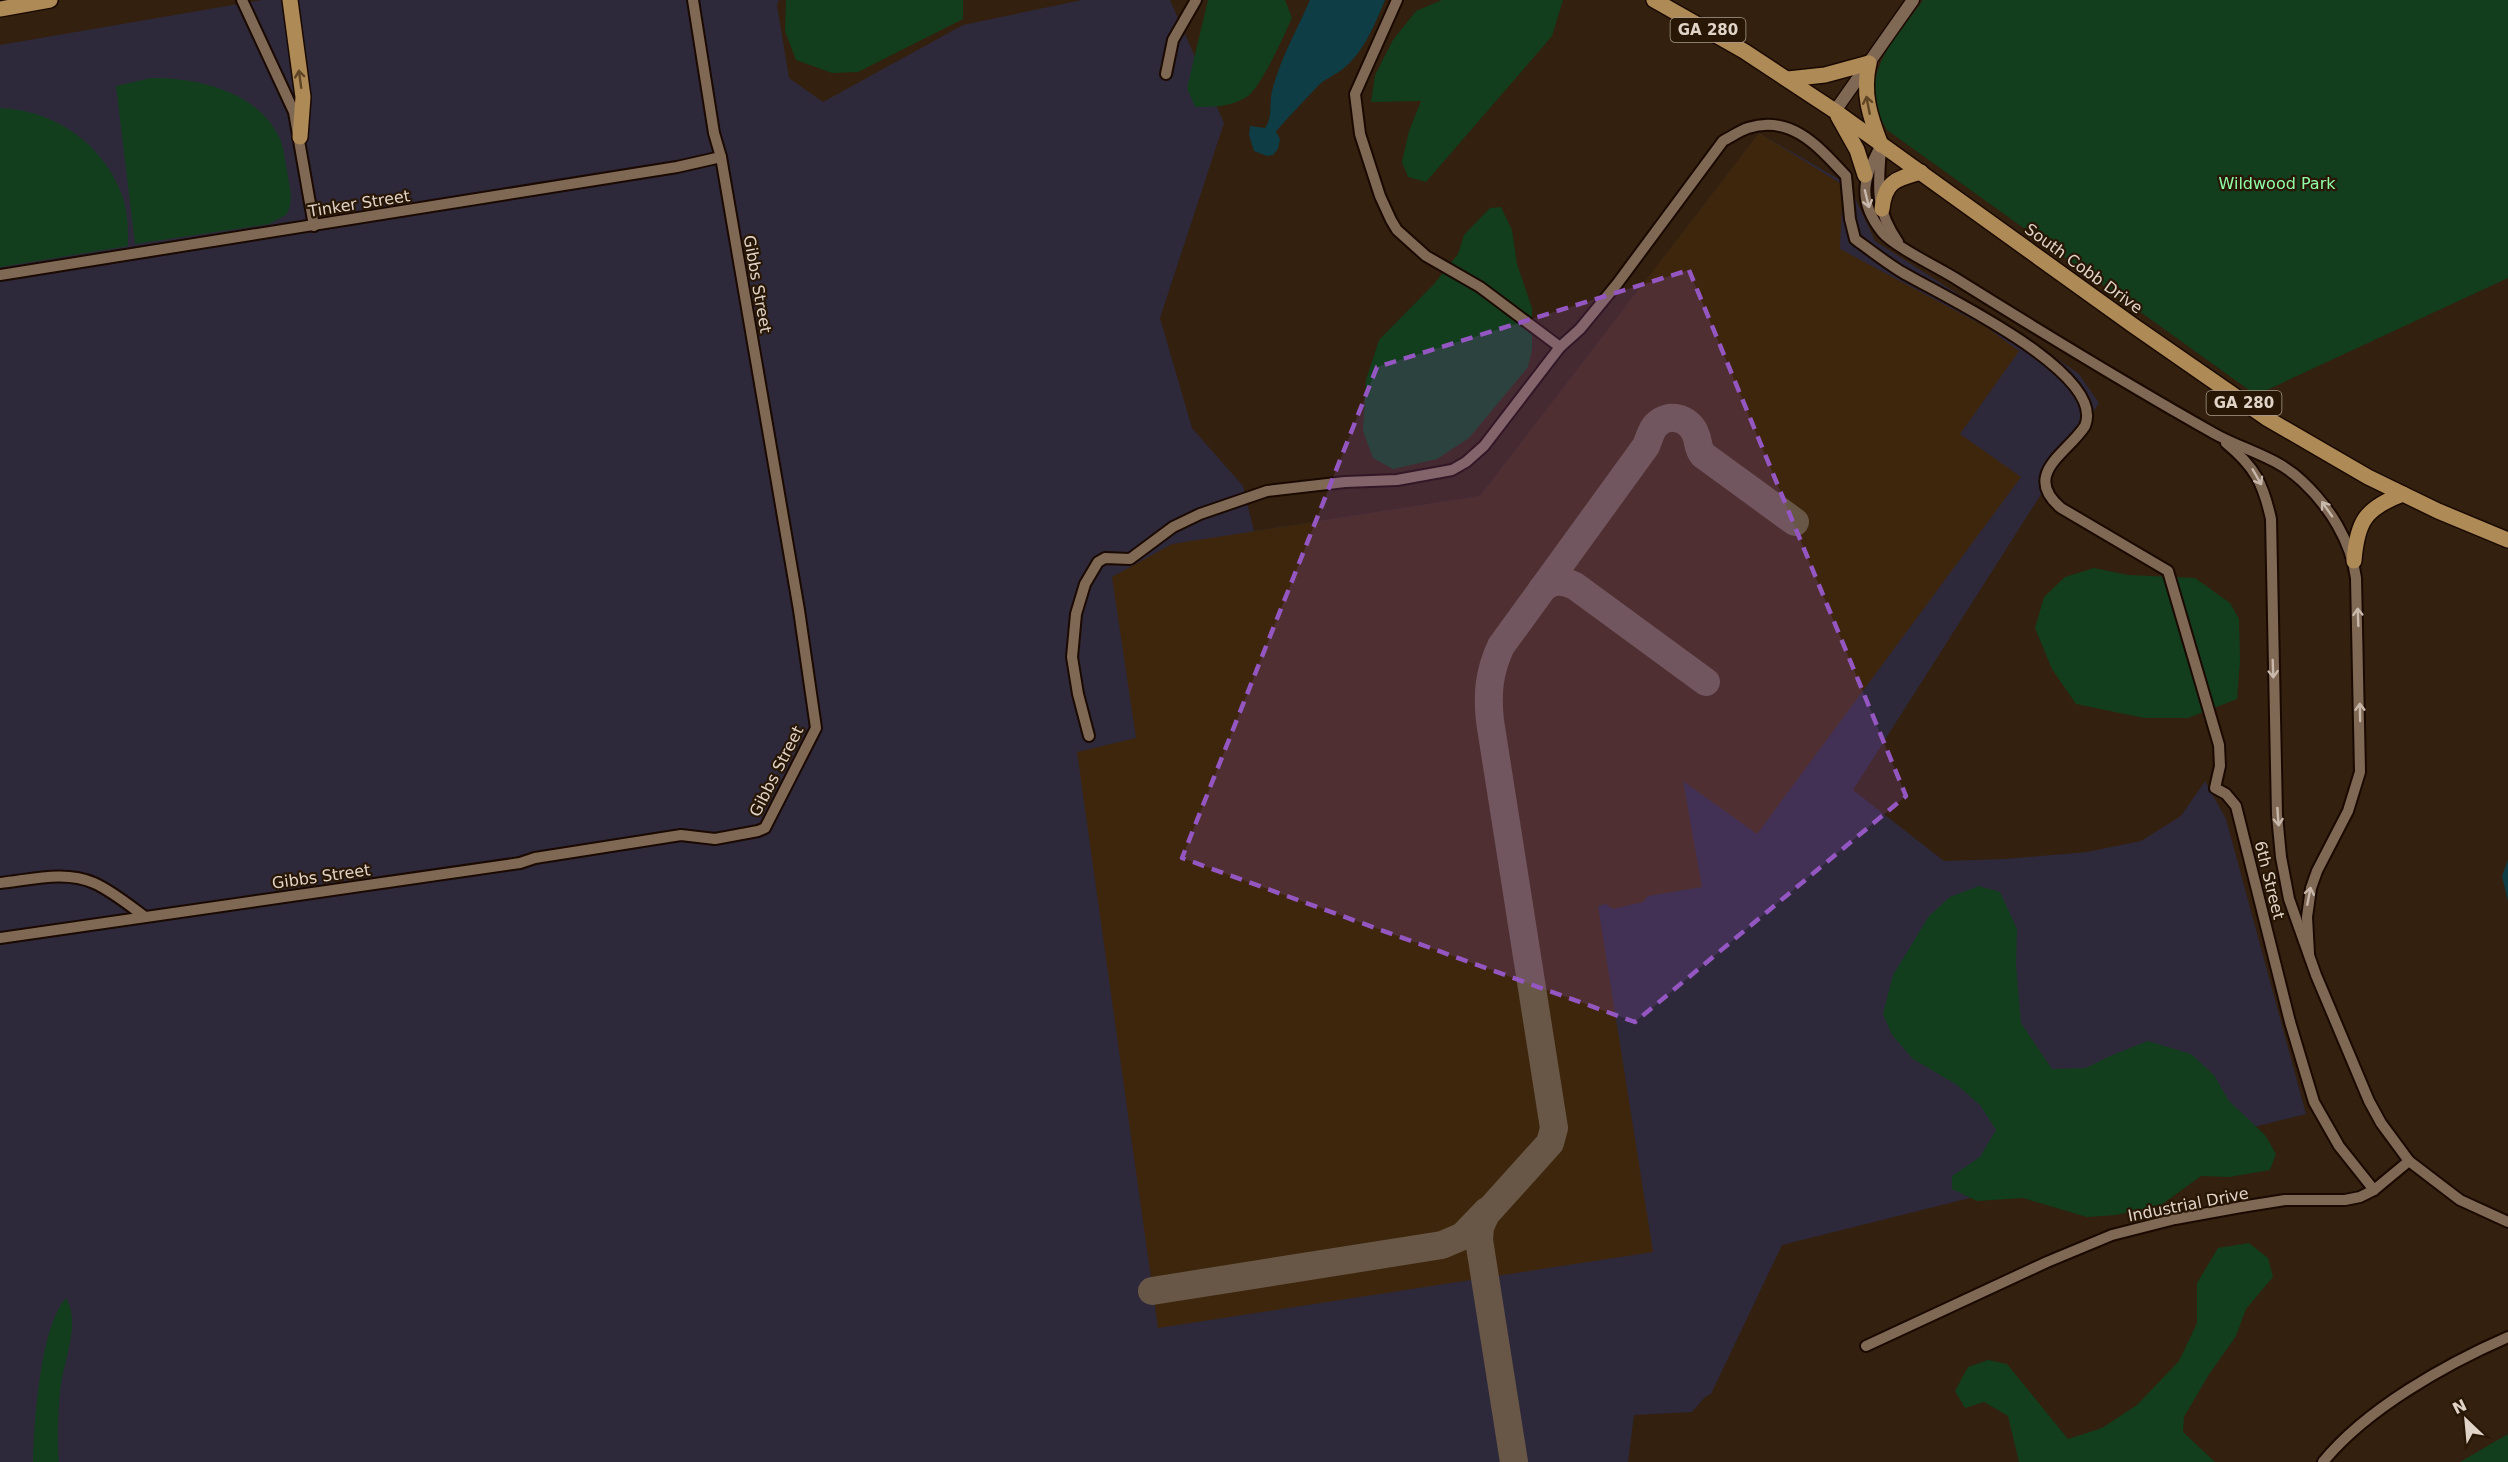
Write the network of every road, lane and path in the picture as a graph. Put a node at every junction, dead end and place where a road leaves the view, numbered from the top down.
1 (50, 0) edge
2 (242, 0) edge
3 (290, 0) edge
4 (693, 0) edge
5 (1397, 0) edge
6 (1654, 0) edge
7 (1913, 0) edge
8 (1194, 1) edge
9 (0, 9) edge
10 (1869, 63) junction
11 (1166, 74) dead end
12 (1788, 79) junction
13 (1835, 111) junction
14 (300, 137) junction
15 (1881, 145) junction
16 (721, 157) junction
17 (1921, 172) junction
18 (1865, 176) junction
19 (1882, 209) junction
20 (314, 226) junction
21 (1901, 246) junction
22 (0, 275) edge
23 (1560, 347) junction
24 (2217, 435) junction
25 (2403, 494) junction
26 (2508, 540) edge
27 (2354, 561) junction
28 (1089, 736) dead end
29 (0, 883) edge
30 (145, 917) junction
31 (0, 938) edge
32 (2309, 954) junction
33 (2409, 1161) junction
34 (2374, 1190) junction
35 (2508, 1222) edge
36 (2508, 1337) edge
37 (1866, 1346) dead end
38 (2323, 1462) edge

1 - 9 main road
2 - 14 street
14 -> 3 main road
4 - 16 street, Gibbs Street
5 - 23 street
6 - 12 main road, South Cobb Drive / GA 280
7 - 10 street
8 - 11 street
10 - 12 main road
10 - 13 street
15 -> 10 main road
12 - 13 main road, South Cobb Drive / GA 280
13 - 15 main road, South Cobb Drive / GA 280
13 - 18 main road
14 - 20 street
15 - 17 main road, South Cobb Drive / GA 280
15 - 18 street
15 - 19 street
16 - 20 street, Tinker Street
16 - 30 street, Gibbs Street
17 - 19 main road
17 - 25 main road, South Cobb Drive / GA 280
18 -> 21 street
19 - 21 street
20 - 22 street, Tinker Street
21 - 24 street
23 - 28 street
23 - 34 street, 6th Street
27 -> 24 street
24 -> 32 street
25 - 26 main road, South Cobb Drive / GA 280
25 - 27 main road
32 -> 27 street
29 - 30 street
30 - 31 street, Gibbs Street
32 - 33 street
33 - 34 street, Industrial Drive
33 - 35 street
34 - 37 street, Industrial Drive
36 - 38 street

